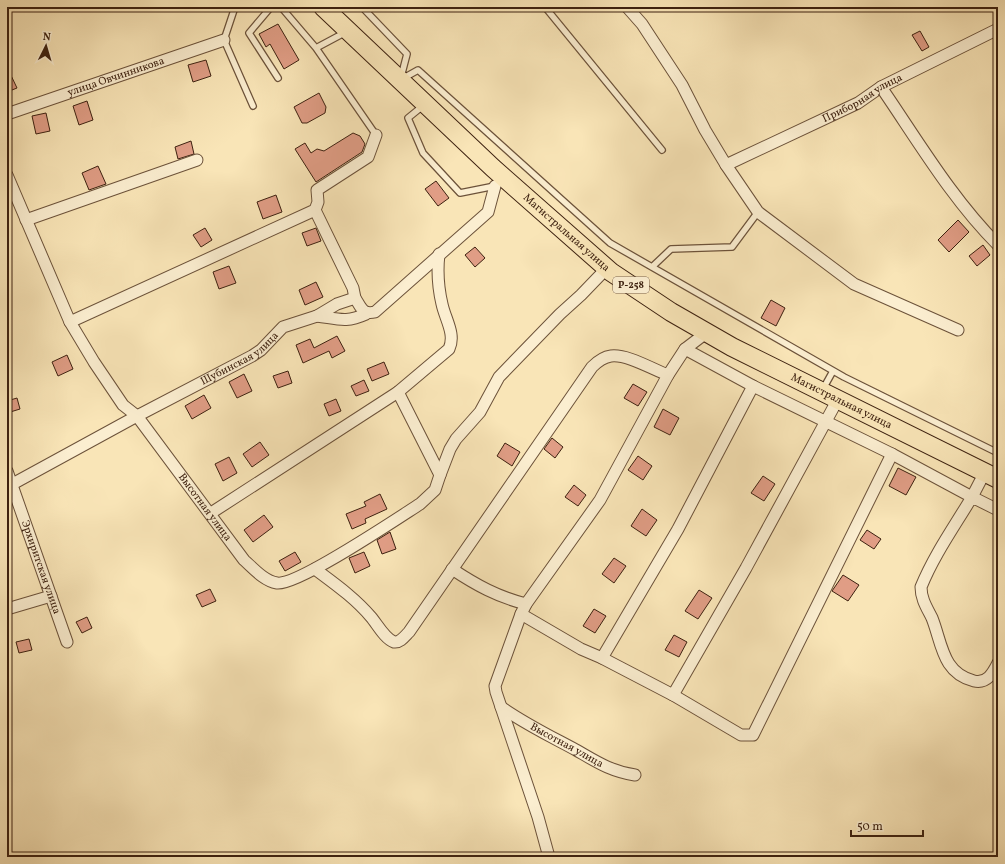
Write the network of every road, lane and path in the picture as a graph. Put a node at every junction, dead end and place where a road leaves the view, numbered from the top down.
1 (235, 7) edge
2 (271, 7) edge
3 (281, 7) edge
4 (323, 7) edge
5 (362, 7) edge
6 (545, 7) edge
7 (627, 7) edge
8 (998, 29) edge
9 (348, 30) junction
10 (224, 40) junction
11 (316, 48) junction
12 (278, 78) dead end
13 (400, 80) junction
14 (882, 88) junction
15 (426, 104) junction
16 (253, 106) dead end
17 (7, 114) edge
18 (376, 135) joint
19 (662, 150) dead end
20 (197, 160) dead end
21 (726, 165) junction
22 (7, 175) edge
23 (502, 184) junction
24 (315, 210) junction
25 (758, 212) junction
26 (26, 220) junction
27 (998, 245) edge
28 (439, 254) junction
29 (652, 267) junction
30 (607, 268) junction
31 (355, 298) junction
32 (366, 314) junction
33 (317, 316) junction
34 (70, 322) junction
35 (958, 330) dead end
36 (706, 333) junction
37 (685, 348) junction
38 (833, 371) junction
39 (668, 375) junction
40 (753, 386) junction
41 (822, 391) junction
42 (398, 392) junction
43 (838, 399) junction
44 (137, 416) junction
45 (825, 423) junction
46 (998, 453) edge
47 (892, 454) junction
48 (7, 471) edge
49 (440, 475) junction
50 (992, 476) edge
51 (9, 486) edge
52 (972, 497) junction
53 (998, 510) edge
54 (211, 514) junction
55 (315, 569) junction
56 (452, 569) junction
57 (51, 596) junction
58 (526, 604) junction
59 (7, 609) edge
60 (521, 614) junction
61 (67, 642) dead end
62 (602, 658) junction
63 (998, 663) edge
64 (673, 695) junction
65 (501, 707) junction
66 (635, 775) dead end
67 (549, 857) edge

1 - 10 lane
2 - 12 lane
3 - 11 lane
4 - 9 highway, Магистральная улица / Р-258
5 - 13 lane
6 - 19 lane
7 - 21 street
8 - 14 street, Приборная улица
9 - 11 lane
9 - 13 highway, Магистральная улица / Р-258
10 - 16 lane
10 - 17 street, улица Овчинникова
11 - 18 lane
13 - 15 highway, Магистральная улица / Р-258
13 - 29 lane
14 - 21 street, Приборная улица
14 - 27 street
15 - 23 highway, Магистральная улица / Р-258
15 - 23 lane
18 - 24 street
20 - 26 street
21 - 25 street
22 - 26 street, Высотная улица
23 - 28 street
23 - 30 highway, Магистральная улица / Р-258
24 - 31 street
24 - 34 street
25 - 29 lane
25 - 35 street
26 - 34 street, Высотная улица
28 - 32 street
28 - 42 street
29 - 38 lane
30 - 36 highway, Магистральная улица / Р-258
30 - 49 street
31 - 32 street
31 - 33 street, Шубинская улица
32 - 33 street
33 - 44 street, Шубинская улица
34 - 44 street, Высотная улица
36 - 37 street
36 - 41 highway, Магистральная улица / Р-258
37 - 39 street
37 - 40 street
38 - 41 lane
38 - 46 lane
39 - 56 street
39 - 58 street
40 - 45 street
40 - 62 street
41 - 43 highway, Магистральная улица / Р-258
42 - 49 street
42 - 54 street
43 - 45 street
43 - 50 highway, Магистральная улица / Р-258
44 - 51 street, Шубинская улица
44 - 54 street, Высотная улица
45 - 47 street
45 - 64 street
47 - 52 street
47 - 64 street
48 - 51 street, Эрхиритская улица
49 - 55 street
50 - 52 street
51 - 57 street, Эрхиритская улица
52 - 53 street
52 - 63 street
54 - 55 street, Высотная улица
55 - 56 street
56 - 58 street
57 - 59 street
57 - 61 street, Эрхиритская улица
58 - 60 street
60 - 62 street
60 - 65 street
62 - 64 street
65 - 66 street, Высотная улица
65 - 67 street

